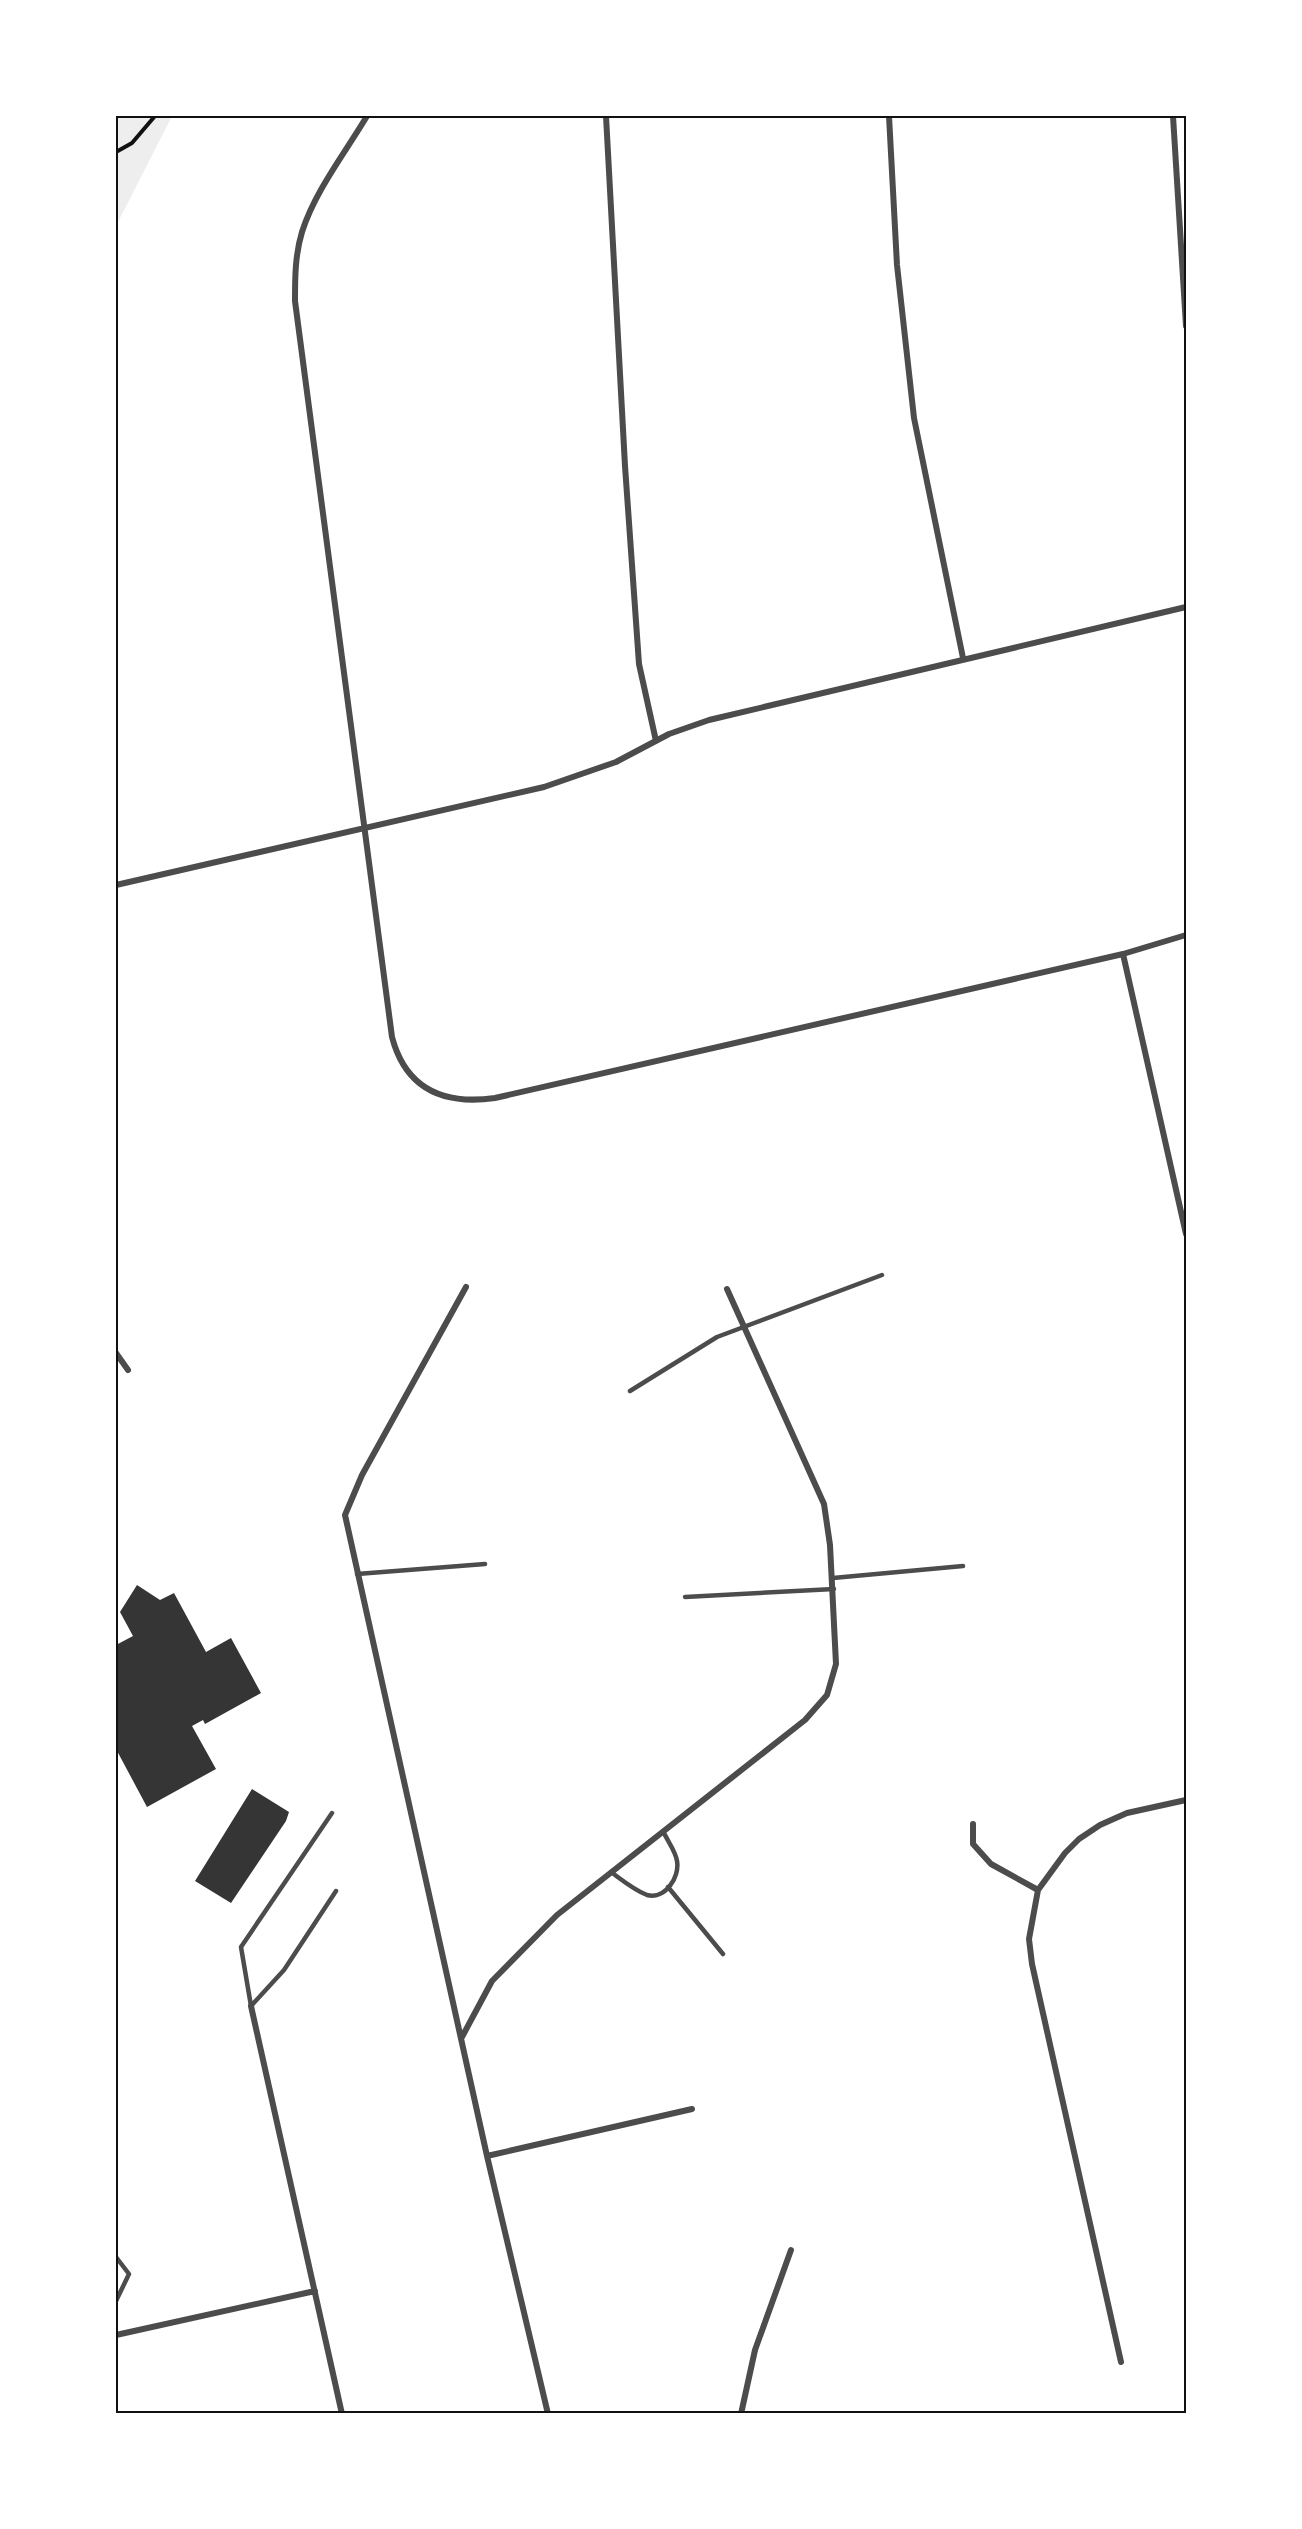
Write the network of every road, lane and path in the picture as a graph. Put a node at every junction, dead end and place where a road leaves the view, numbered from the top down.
1 (155, 116) edge
2 (367, 116) edge
3 (606, 116) edge
4 (889, 116) edge
5 (1173, 116) edge
6 (116, 151) edge
7 (1186, 326) edge
8 (1186, 607) edge
9 (963, 658) junction
10 (656, 741) junction
11 (362, 828) junction
12 (116, 885) edge
13 (1186, 935) edge
14 (1123, 954) junction
15 (1186, 1199) edge
16 (1178, 1201) junction
17 (1186, 1234) edge
18 (882, 1275) dead end
19 (466, 1287) dead end
20 (727, 1289) dead end
21 (744, 1325) junction
22 (116, 1353) edge
23 (128, 1370) dead end
24 (630, 1391) dead end
25 (485, 1564) dead end
26 (963, 1566) dead end
27 (357, 1574) junction
28 (833, 1578) junction
29 (834, 1589) junction
30 (685, 1597) dead end
31 (1186, 1800) edge
32 (332, 1813) dead end
33 (973, 1824) dead end
34 (663, 1831) junction
35 (611, 1872) junction
36 (668, 1887) junction
37 (1038, 1890) junction
38 (336, 1891) dead end
39 (723, 1954) dead end
40 (251, 2006) junction
41 (462, 2037) junction
42 (692, 2109) dead end
43 (487, 2156) junction
44 (791, 2250) dead end
45 (116, 2257) edge
46 (315, 2291) junction
47 (116, 2301) edge
48 (116, 2334) edge
49 (1121, 2362) dead end
50 (342, 2414) edge
51 (549, 2414) edge
52 (741, 2414) edge

1 - 6 path
2 - 11 street
3 - 10 street
4 - 9 street
5 - 7 street
8 - 9 street
9 - 10 street
10 - 11 street
11 - 12 street
11 - 14 street
13 - 14 street
14 - 16 street
15 - 16 street
16 - 17 street
18 - 21 lane
19 - 27 street
20 - 21 street
21 - 24 lane
21 - 28 street
22 - 23 street
25 - 27 lane
26 - 28 lane
27 - 41 street
28 - 29 street
29 - 30 lane
29 - 34 street
31 - 37 street
32 - 40 lane
33 - 37 street
34 - 35 street
34 - 36 lane
35 - 36 lane
35 - 41 street
36 - 39 lane
37 - 49 street
38 - 40 lane
40 - 46 street
41 - 43 street
42 - 43 street
43 - 51 street
44 - 52 street
45 - 47 lane
46 - 48 street
46 - 50 street

